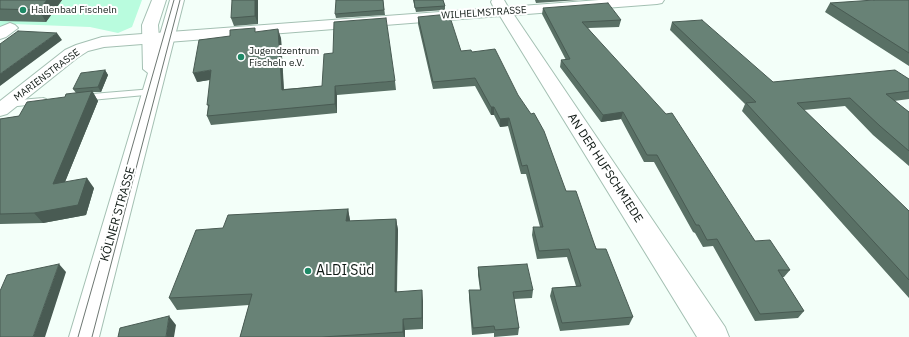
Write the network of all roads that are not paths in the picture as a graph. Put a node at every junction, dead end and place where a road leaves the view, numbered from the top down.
1 (159, 0) edge
2 (177, 0) edge
3 (657, 0) edge
4 (618, 1) edge
5 (500, 6) edge
6 (167, 36) junction
7 (150, 37) junction
8 (153, 91) junction
9 (71, 99) edge
10 (55, 100) edge
11 (4, 107) edge
12 (84, 337) edge
13 (714, 337) edge

1 - 7 street, KÖLNER STRASSE
2 - 6 street, KÖLNER STRASSE
3 - 4 street, WILHELMSTRASSE
4 - 5 street, WILHELMSTRASSE
5 - 6 street, WILHELMSTRASSE
5 - 13 street, AN DER HUFSCHMIEDE
6 - 7 street, MARIENSTRASSE
6 - 8 street, KÖLNER STRASSE
7 - 8 street, KÖLNER STRASSE
7 - 11 street, MARIENSTRASSE
8 - 9 lane
8 - 12 street, KÖLNER STRASSE
10 - 11 lane

